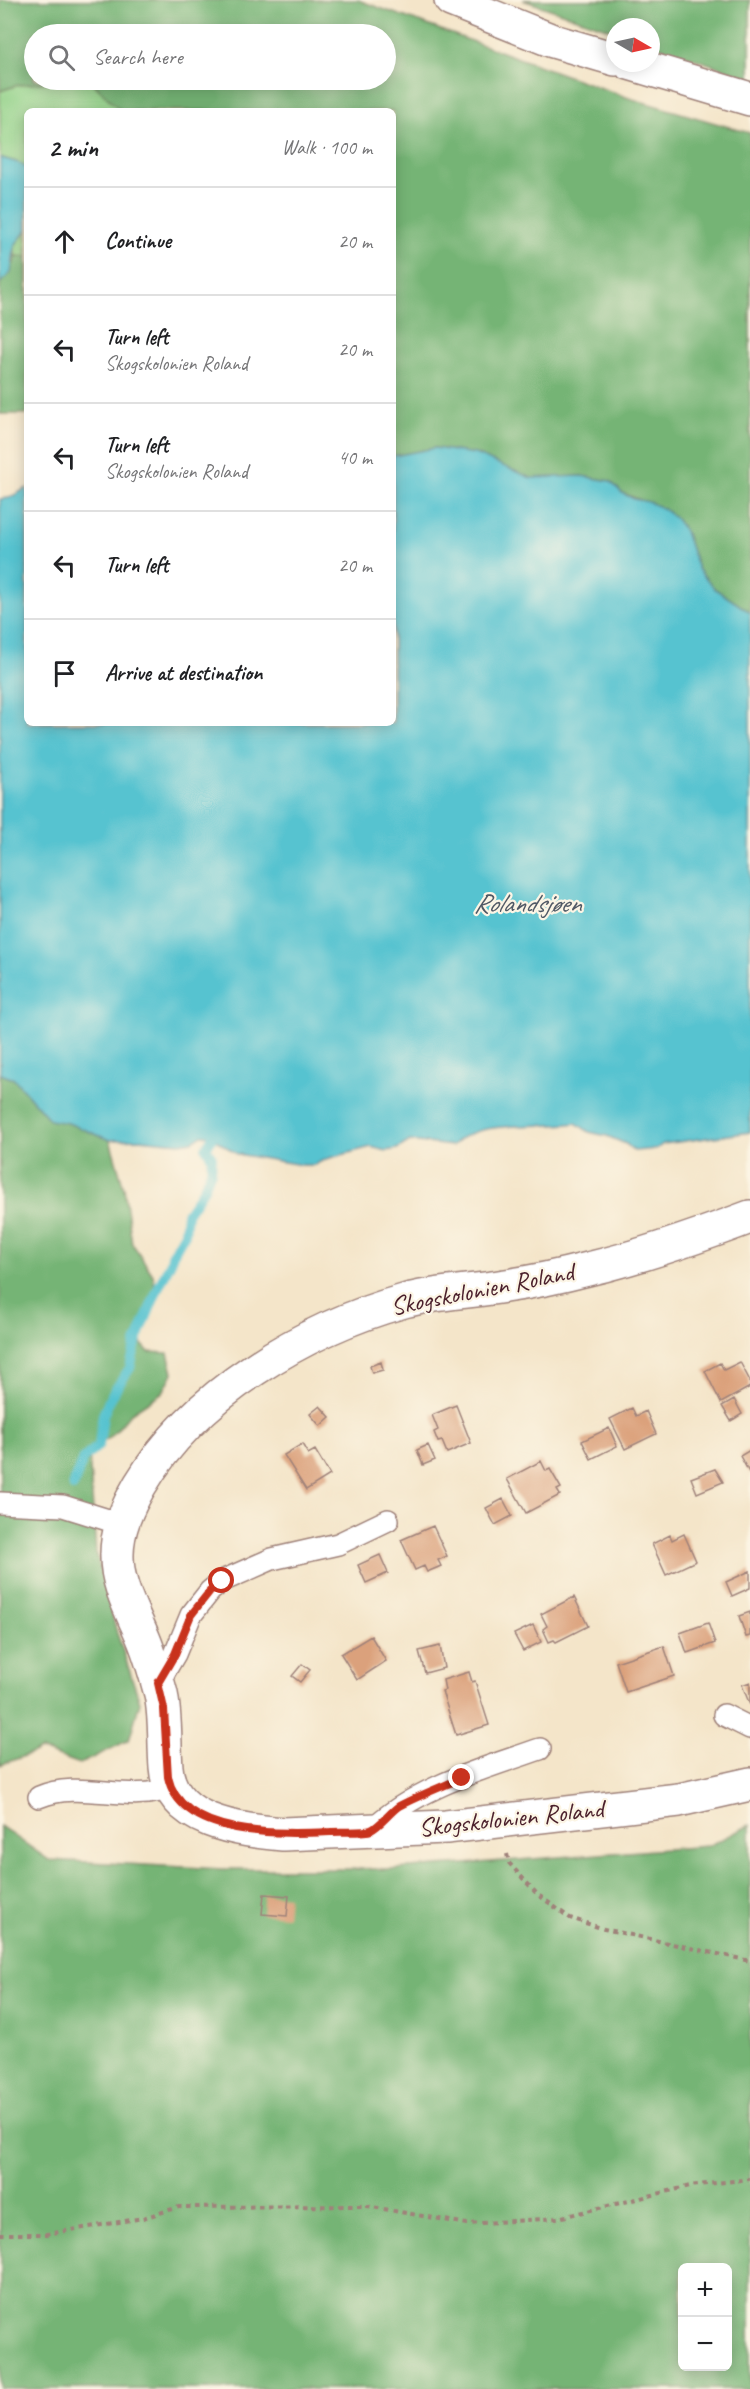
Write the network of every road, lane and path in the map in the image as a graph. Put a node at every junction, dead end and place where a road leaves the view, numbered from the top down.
1 (451, 0) edge
2 (606, 56) edge
3 (659, 72) edge
4 (750, 99) edge
5 (750, 1217) edge
6 (0, 1503) edge
7 (388, 1520) dead end
8 (122, 1524) junction
9 (158, 1683) junction
10 (724, 1715) dead end
11 (750, 1728) edge
12 (540, 1749) dead end
13 (750, 1784) edge
14 (170, 1788) junction
15 (39, 1797) dead end
16 (497, 1821) junction
17 (371, 1830) junction
18 (750, 1961) edge
19 (750, 2180) edge
20 (0, 2234) edge

1 - 2 street
3 - 4 street
5 - 8 street, Skogskolonien Roland
6 - 8 lane
7 - 9 lane
8 - 9 street, Skogskolonien Roland
9 - 14 street, Skogskolonien Roland
10 - 11 lane
12 - 17 lane
13 - 16 street, Skogskolonien Roland
14 - 15 lane
14 - 17 street, Skogskolonien Roland
16 - 17 street, Skogskolonien Roland
16 - 18 path
19 - 20 path

